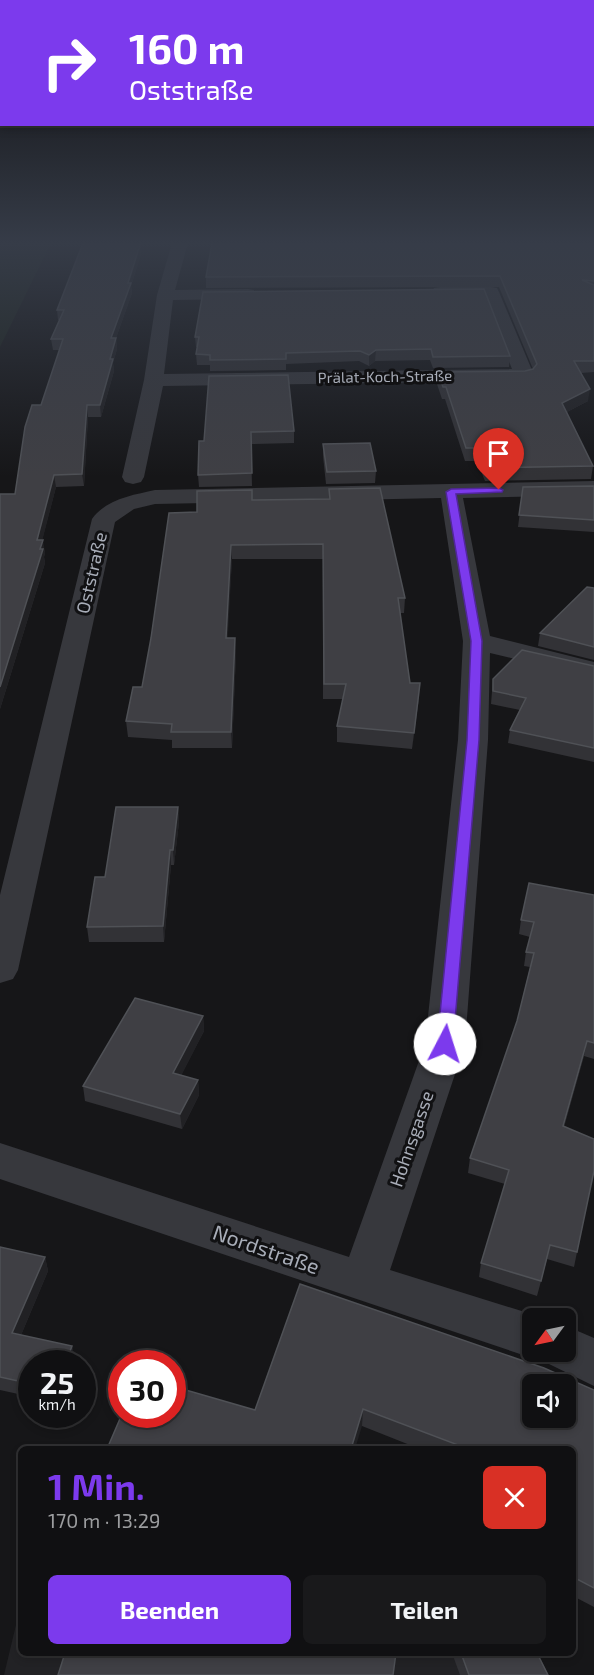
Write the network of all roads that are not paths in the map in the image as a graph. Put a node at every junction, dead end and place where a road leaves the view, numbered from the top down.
1 (162, 321) edge
2 (503, 321) edge
3 (154, 380) junction
4 (133, 477) dead end
5 (594, 488) edge
6 (451, 492) junction
7 (477, 641) junction
8 (594, 670) edge
9 (0, 970) edge
10 (0, 1161) edge
11 (363, 1282) junction
12 (522, 1333) edge
13 (576, 1353) edge
14 (594, 1363) edge

1 - 3 street
2 - 3 street, Prälat-Koch-Straße
3 - 4 street
5 - 6 street, Oststraße
6 - 7 street, Hohnsgasse
6 - 9 street, Oststraße
7 - 8 street
7 - 11 street, Hohnsgasse
10 - 11 street, Nordstraße
11 - 12 street, Nordstraße
13 - 14 street

